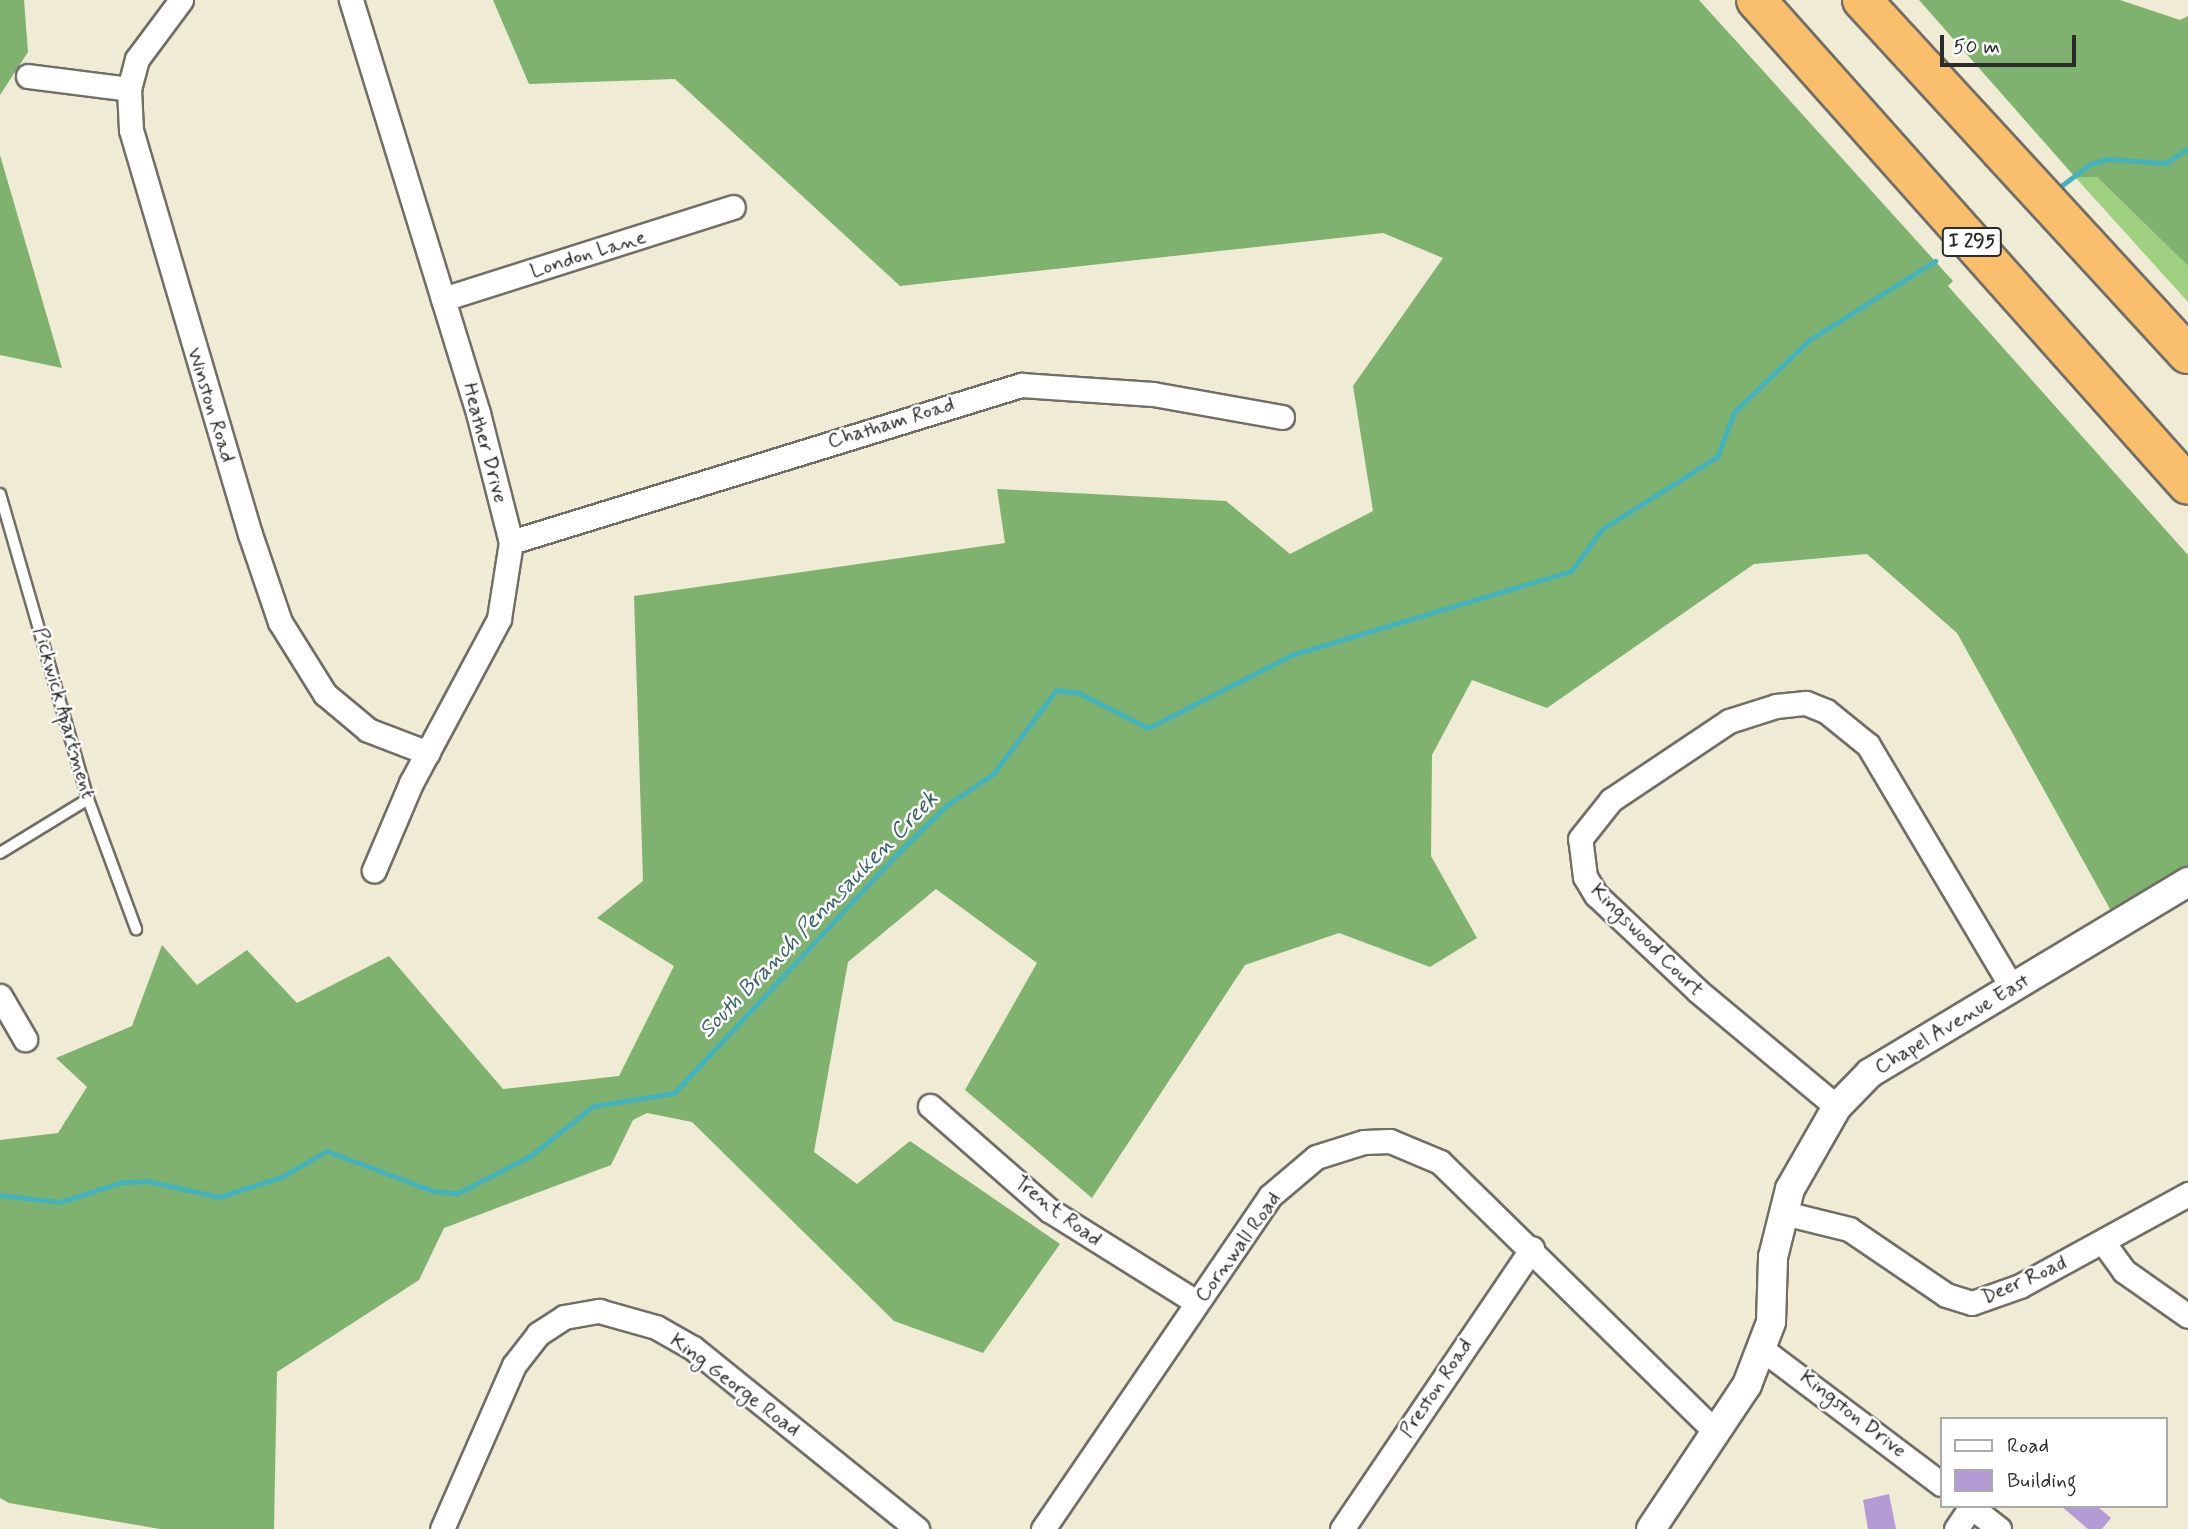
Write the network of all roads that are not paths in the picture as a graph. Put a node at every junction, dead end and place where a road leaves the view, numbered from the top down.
1 (181, 0) edge
2 (351, 0) edge
3 (1756, 0) edge
4 (1862, 0) edge
5 (28, 76) dead end
6 (129, 89) junction
7 (733, 207) dead end
8 (443, 299) junction
9 (2188, 354) edge
10 (1282, 417) dead end
11 (2188, 485) edge
12 (0, 494) edge
13 (511, 542) junction
14 (428, 753) junction
15 (88, 799) junction
16 (0, 853) edge
17 (374, 870) dead end
18 (2188, 882) edge
19 (136, 929) dead end
20 (2012, 988) junction
21 (0, 996) edge
22 (25, 1039) dead end
23 (930, 1106) dead end
24 (1837, 1107) junction
25 (2188, 1194) edge
26 (1784, 1213) junction
27 (2103, 1242) junction
28 (1532, 1248) junction
29 (1196, 1302) junction
30 (2188, 1316) edge
31 (1762, 1349) junction
32 (1716, 1432) junction
33 (1940, 1483) edge
34 (1969, 1508) edge
35 (1971, 1508) edge
36 (442, 1529) edge
37 (917, 1529) edge
38 (1043, 1529) edge
39 (1342, 1529) edge
40 (1651, 1529) edge
41 (1956, 1529) edge
42 (1999, 1529) edge

1 - 6 street, Winston Road
2 - 8 street, Heather Drive
3 - 11 highway, I 295
4 - 9 highway
5 - 6 street
6 - 14 street, Winston Road
7 - 8 street, London Lane
8 - 13 street, Heather Drive
10 - 13 street, Chatham Road
12 - 15 lane, Pickwick Apartment
13 - 14 street, Heather Drive
14 - 17 street, Heather Drive
15 - 16 lane
15 - 19 lane, Pickwick Apartment
18 - 20 street, Chapel Avenue East
20 - 24 street, Chapel Avenue East
20 - 24 street, Kingswood Court
21 - 22 street
23 - 29 street, Trent Road
24 - 26 street, Chapel Avenue East
25 - 27 street, Deer Road
26 - 27 street, Deer Road
26 - 31 street, Chapel Avenue East
27 - 30 street
28 - 29 street, Cornwall Road
28 - 32 street, Cornwall Road
28 - 39 street, Preston Road
29 - 38 street, Cornwall Road
31 - 32 street, Chapel Avenue East
31 - 33 street, Kingston Drive
32 - 40 street
34 - 41 street
35 - 42 street
36 - 37 street, King George Road

